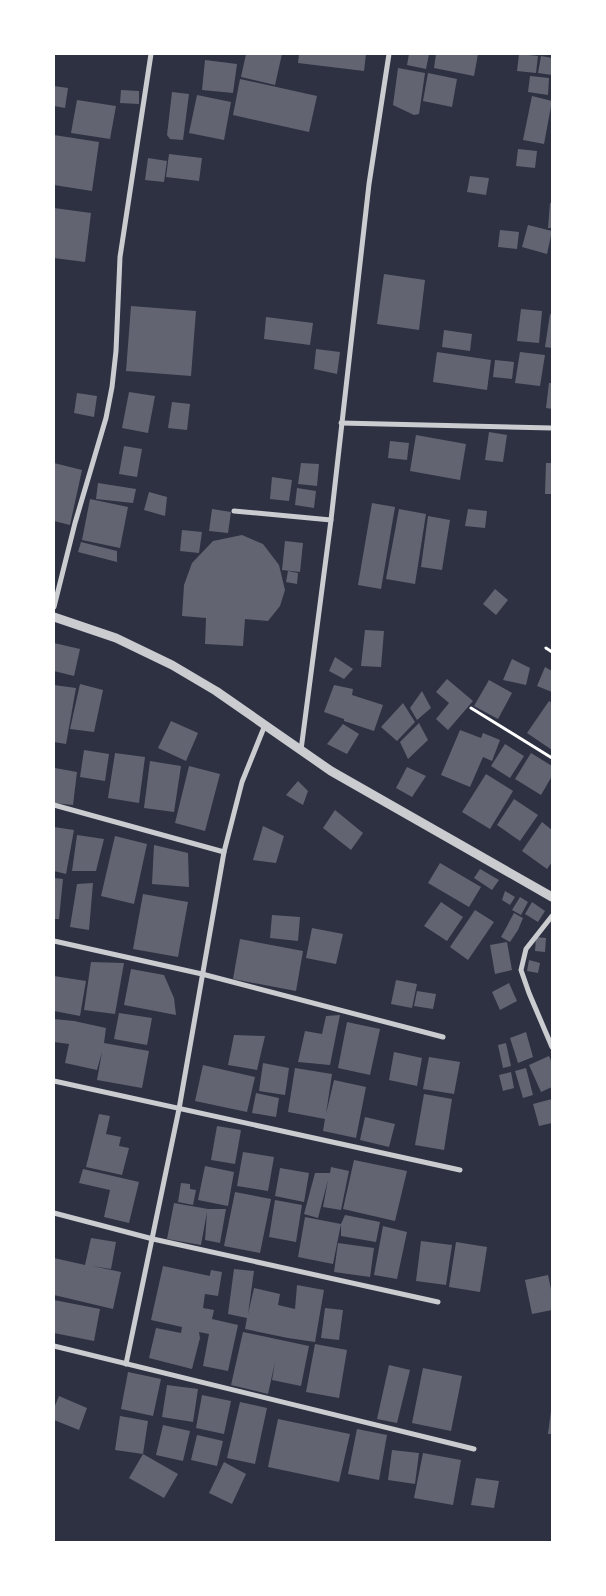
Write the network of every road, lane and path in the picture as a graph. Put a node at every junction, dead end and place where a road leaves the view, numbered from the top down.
1 (151, 54) edge
2 (389, 54) edge
3 (341, 423) junction
4 (552, 428) edge
5 (234, 511) dead end
6 (331, 520) junction
7 (54, 607) edge
8 (54, 617) edge
9 (546, 648) dead end
10 (552, 652) edge
11 (471, 708) dead end
12 (265, 725) junction
13 (301, 751) junction
14 (552, 758) edge
15 (54, 805) edge
16 (224, 852) junction
17 (552, 897) edge
18 (552, 916) edge
19 (54, 940) edge
20 (202, 974) junction
21 (443, 1037) dead end
22 (552, 1047) edge
23 (54, 1081) edge
24 (179, 1108) junction
25 (460, 1170) dead end
26 (54, 1214) edge
27 (153, 1239) junction
28 (438, 1302) dead end
29 (54, 1346) edge
30 (126, 1364) junction
31 (474, 1449) dead end

1 - 7 street
2 - 3 street
3 - 4 street
3 - 6 street
5 - 6 street
6 - 13 street
8 - 12 street
9 - 10 path
11 - 14 path
12 - 13 street
12 - 16 street
13 - 17 street
15 - 16 street
16 - 20 street
18 - 22 street
19 - 20 street
20 - 21 street
20 - 24 street
23 - 24 street
24 - 25 street
24 - 27 street
26 - 27 street
27 - 28 street
27 - 30 street
29 - 30 street
30 - 31 street

